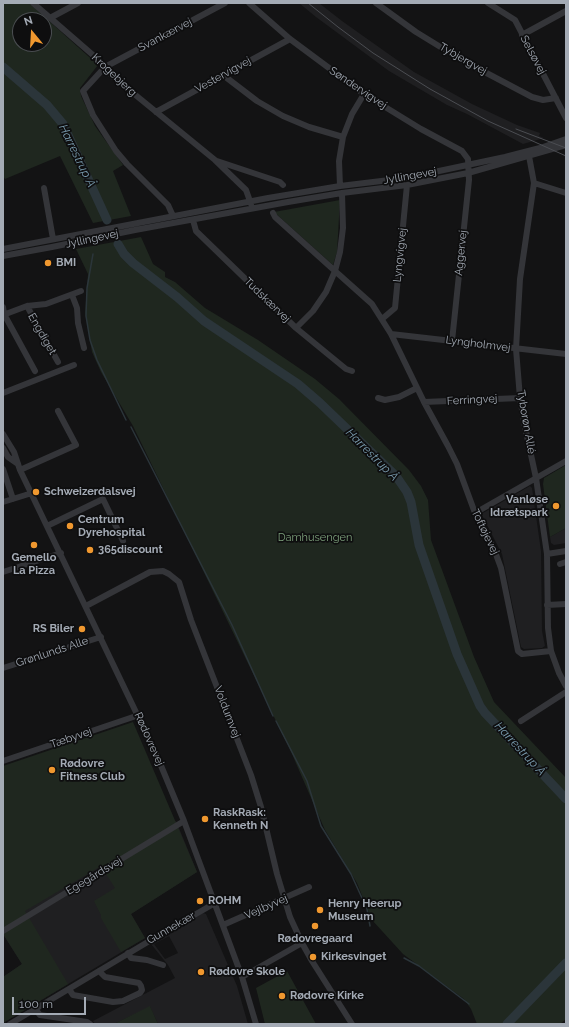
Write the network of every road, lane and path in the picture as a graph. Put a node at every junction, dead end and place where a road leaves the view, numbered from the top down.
1 (33, 3) edge
2 (78, 3) edge
3 (225, 3) edge
4 (249, 3) edge
5 (376, 3) edge
6 (488, 3) edge
7 (566, 11) edge
8 (43, 12) edge
9 (52, 17) edge
10 (52, 20) edge
11 (522, 34) junction
12 (290, 38) junction
13 (105, 67) junction
14 (223, 75) junction
15 (364, 94) junction
16 (556, 98) junction
17 (156, 112) junction
18 (566, 118) edge
19 (343, 137) junction
20 (566, 139) edge
21 (566, 145) edge
22 (529, 156) junction
23 (215, 160) junction
24 (468, 165) junction
25 (468, 173) junction
26 (534, 183) junction
27 (283, 185) dead end
28 (407, 185) junction
29 (340, 186) junction
30 (44, 188) dead end
31 (342, 193) junction
32 (566, 193) edge
33 (251, 201) junction
34 (252, 209) junction
35 (273, 213) dead end
36 (173, 216) junction
37 (193, 220) junction
38 (53, 239) junction
39 (3, 249) edge
40 (3, 256) edge
41 (335, 271) junction
42 (81, 291) dead end
43 (72, 294) junction
44 (27, 306) junction
45 (3, 307) edge
46 (4, 314) edge
47 (382, 319) junction
48 (296, 328) junction
49 (390, 332) junction
50 (452, 341) junction
51 (84, 348) dead end
52 (516, 349) junction
53 (566, 354) edge
54 (58, 362) dead end
55 (74, 365) dead end
56 (35, 371) dead end
57 (352, 371) dead end
58 (417, 388) junction
59 (3, 393) edge
60 (378, 398) dead end
61 (520, 398) junction
62 (424, 402) junction
63 (58, 411) dead end
64 (3, 434) edge
65 (3, 448) edge
66 (566, 461) edge
67 (19, 467) junction
68 (3, 469) edge
69 (536, 478) junction
70 (32, 493) junction
71 (13, 499) junction
72 (3, 502) edge
73 (475, 513) junction
74 (48, 526) junction
75 (123, 541) dead end
76 (566, 551) edge
77 (61, 553) junction
78 (547, 554) junction
79 (3, 572) edge
80 (566, 604) edge
81 (547, 605) junction
82 (86, 606) junction
83 (101, 637) junction
84 (551, 651) junction
85 (3, 668) edge
86 (566, 686) edge
87 (566, 692) edge
88 (138, 715) junction
89 (521, 721) dead end
90 (3, 761) edge
91 (184, 822) junction
92 (309, 887) dead end
93 (284, 899) junction
94 (215, 904) junction
95 (223, 926) junction
96 (3, 931) edge
97 (302, 943) junction
98 (128, 953) junction
99 (164, 965) dead end
100 (99, 971) junction
101 (242, 977) junction
102 (69, 989) junction
103 (35, 1009) junction
104 (21, 1018) junction
105 (10, 1024) edge
106 (24, 1024) edge
107 (90, 1024) edge
108 (256, 1024) edge
109 (352, 1024) edge

1 - 8 street, Krogebjerg
2 - 9 street
3 - 13 street, Svankærvej
4 - 12 street, Søndervigvej
5 - 16 street, Tybjergvej
6 - 11 street, Selsøvej
7 - 11 street
10 - 13 street, Krogebjerg
11 - 16 street, Selsøvej
12 - 14 street, Vestervigvej
12 - 15 street, Søndervigvej
13 - 17 street, Krogebjerg
13 - 36 street
14 - 17 street, Vestervigvej
14 - 19 street
15 - 19 street
15 - 24 street, Søndervigvej
16 - 18 street, Selsøvej
17 - 23 street, Krogebjerg
19 - 29 street
20 - 24 street, Jyllingevej
21 - 22 street, Jyllingevej
22 - 25 street, Jyllingevej
22 - 26 street, Tyborøn Allé
23 - 27 street, Krogebjerg
23 - 33 street, Krogebjerg
24 - 25 street, Aggervej
24 - 29 street, Jyllingevej
25 - 28 street, Jyllingevej
25 - 50 street, Aggervej
26 - 32 street
26 - 52 street, Tyborøn Allé
28 - 31 street, Jyllingevej
28 - 47 street, Lyngvigvej
29 - 33 street, Jyllingevej
30 - 38 street, Jyllingevej
31 - 34 street, Jyllingevej
31 - 41 street
33 - 34 street
33 - 36 street, Jyllingevej
34 - 37 street, Jyllingevej
35 - 41 street
36 - 38 street, Jyllingevej
37 - 40 street, Jyllingevej
37 - 48 street, Tudskærvej
38 - 39 street, Jyllingevej
41 - 47 street, Toftøjevej
41 - 48 street
42 - 43 street, Engdiget
43 - 44 street, Engdiget
43 - 51 street
44 - 46 street, Engdiget
44 - 54 street, Engdiget
45 - 46 street, Engdiget
46 - 56 street, Engdiget
47 - 49 street, Toftøjevej
48 - 57 street, Tudskærvej
49 - 50 street, Lyngholmvej
49 - 58 street, Toftøjevej
50 - 52 street, Lyngholmvej
52 - 53 street, Lyngholmvej
52 - 61 street, Tyborøn Allé
55 - 59 street
58 - 60 street
58 - 62 street, Toftøjevej
61 - 62 street, Ferringvej
61 - 69 street, Tyborøn Allé
62 - 73 street, Toftøjevej
63 - 67 street
64 - 67 street, Rødovrevej
65 - 67 street, Rødovrevej
66 - 69 street
67 - 70 street, Rødovrevej
68 - 71 street
69 - 73 street
69 - 78 street, Tyborøn Allé
70 - 71 street
70 - 74 street, Rødovrevej
71 - 72 street
73 - 84 street, Toftøjevej
74 - 75 street
74 - 77 street, Rødovrevej
76 - 78 street
77 - 79 street
77 - 82 street, Rødovrevej
78 - 81 street, Tyborøn Allé
80 - 81 street
81 - 84 street, Tyborøn Allé
82 - 83 street, Rødovrevej
82 - 93 street, Voldumvej
83 - 85 street, Grønlunds Alle
83 - 88 street, Rødovrevej
84 - 86 street, Tyborøn Allé
87 - 89 street
88 - 90 street, Tæbyvej
88 - 91 street, Rødovrevej
91 - 94 street, Rødovrevej
91 - 96 street, Egegårdsvej
92 - 93 street, Vejlbyvej
93 - 95 street, Vejlbyvej
93 - 97 street, Voldumvej
94 - 95 street, Rødovrevej
94 - 98 street, Gunnekær
95 - 101 street, Rødovrevej
97 - 101 street
97 - 109 street
98 - 99 street, Gunnekær
98 - 100 street, Gunnekær
100 - 102 street, Gunnekær
100 - 102 street
101 - 108 street, Rødovrevej
102 - 103 street, Gunnekær
103 - 104 street, Gunnekær
103 - 107 street
104 - 105 street, Gunnekær
104 - 106 street

